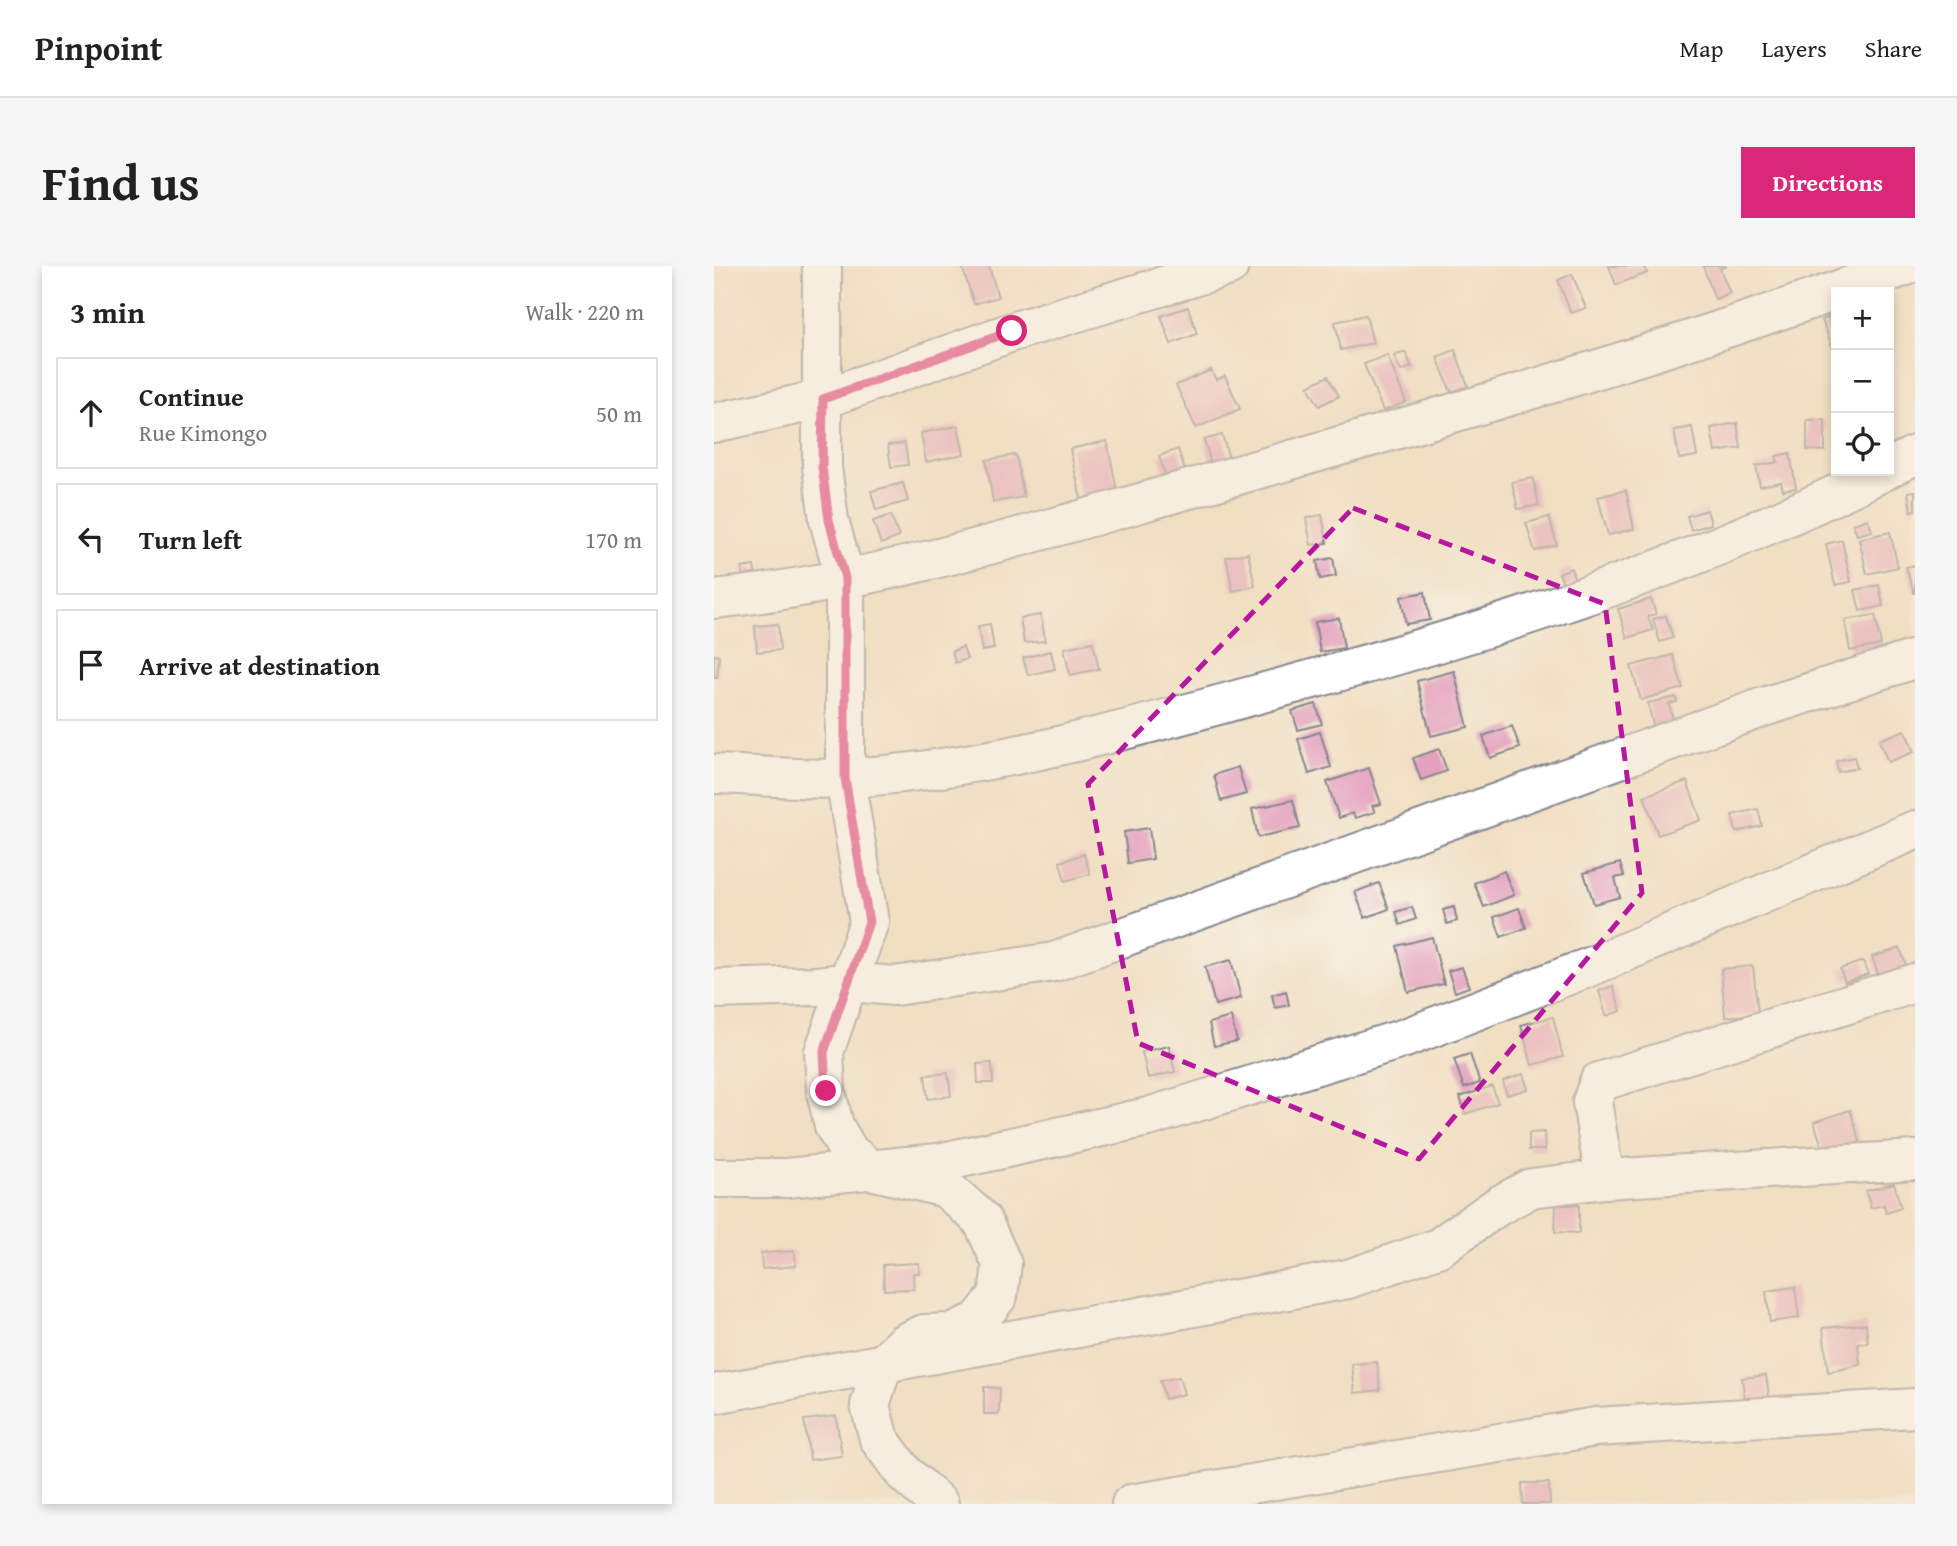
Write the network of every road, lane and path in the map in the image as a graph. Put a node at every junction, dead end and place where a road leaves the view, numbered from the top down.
1 (822, 266) edge
2 (1229, 266) edge
3 (1906, 266) edge
4 (823, 399) junction
5 (714, 423) edge
6 (1915, 455) edge
7 (1894, 466) edge
8 (1874, 476) edge
9 (845, 578) junction
10 (714, 599) edge
11 (1915, 659) edge
12 (714, 774) edge
13 (845, 778) junction
14 (1915, 830) edge
15 (849, 982) junction
16 (1915, 983) edge
17 (714, 989) edge
18 (1915, 1160) edge
19 (871, 1170) junction
20 (714, 1178) edge
21 (1605, 1179) junction
22 (883, 1364) junction
23 (714, 1394) edge
24 (1915, 1408) edge
25 (939, 1504) edge
26 (1131, 1504) edge

1 - 4 street
2 - 4 street
3 - 9 street
4 - 5 street
4 - 9 street
6 - 7 street
8 - 13 street
9 - 10 street
9 - 13 street
11 - 15 street
12 - 13 street
13 - 15 street
14 - 19 street
15 - 17 street
15 - 19 street
16 - 21 street
18 - 21 street
19 - 20 street
19 - 22 street
21 - 22 street
22 - 23 street
22 - 25 street
24 - 26 street

